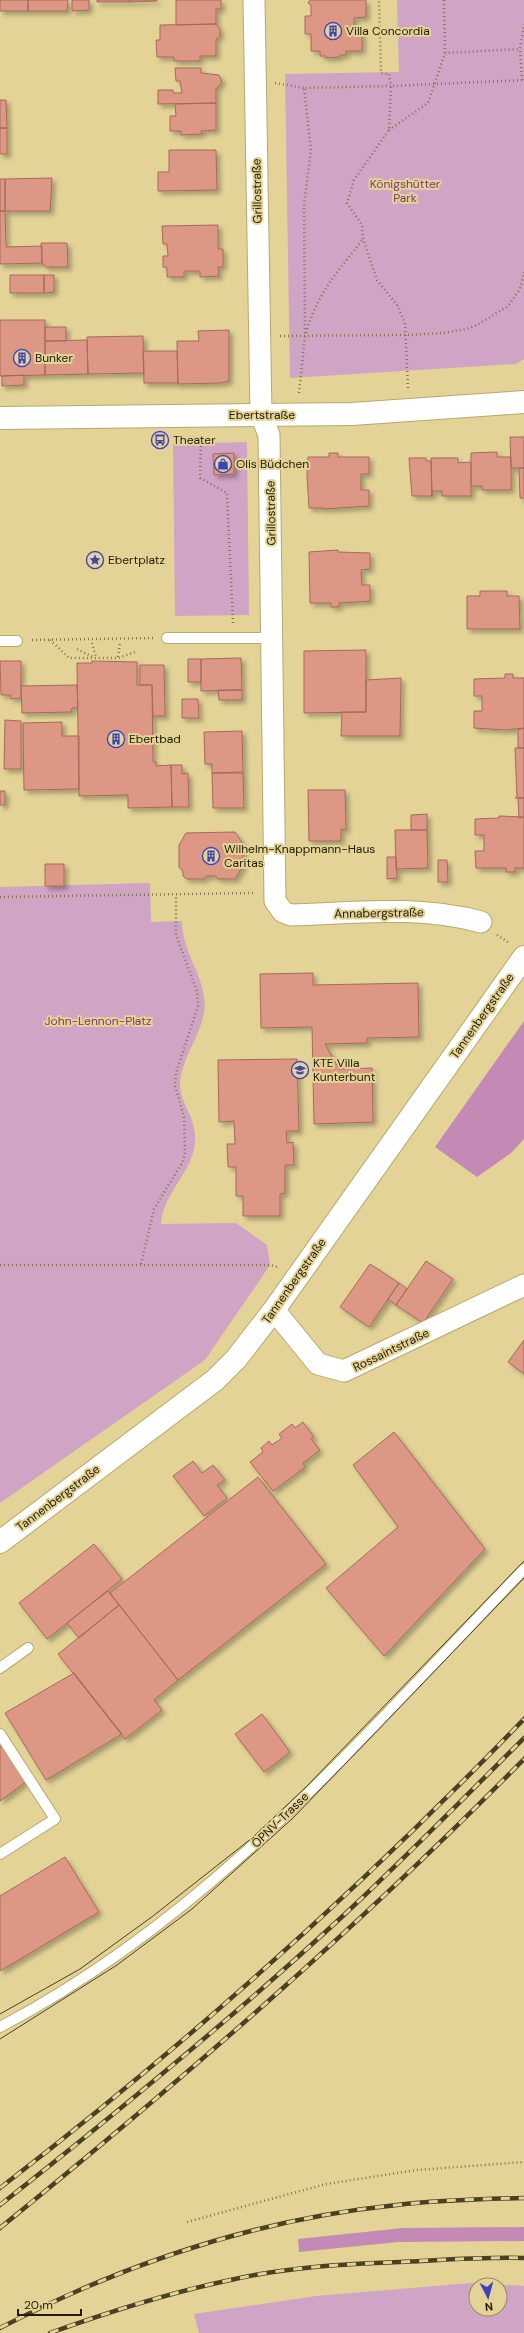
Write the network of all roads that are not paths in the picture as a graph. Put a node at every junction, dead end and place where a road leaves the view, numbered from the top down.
1 (254, 0) edge
2 (519, 400) edge
3 (261, 415) junction
4 (0, 418) edge
5 (167, 638) road end
6 (273, 638) junction
7 (0, 641) edge
8 (17, 641) road end
9 (276, 900) joint
10 (481, 922) road end
11 (518, 951) edge
12 (524, 1285) edge
13 (274, 1310) junction
14 (0, 1542) edge
15 (524, 1569) edge
16 (28, 1648) dead end
17 (0, 1668) edge
18 (0, 1734) edge
19 (0, 1854) edge
20 (0, 2026) edge

1 - 3 street, Grillostraße
2 - 3 street, Ebertstraße
3 - 4 street, Ebertstraße
3 - 6 street, Grillostraße
5 - 6 lane
6 - 9 street, Grillostraße
7 - 8 lane
9 - 10 street, Annabergstraße
11 - 13 street, Tannenbergstraße
12 - 13 street, Rossaintstraße
13 - 14 street, Tannenbergstraße
15 - 20 lane, ÖPNV-Trasse
16 - 17 lane
18 - 19 lane

